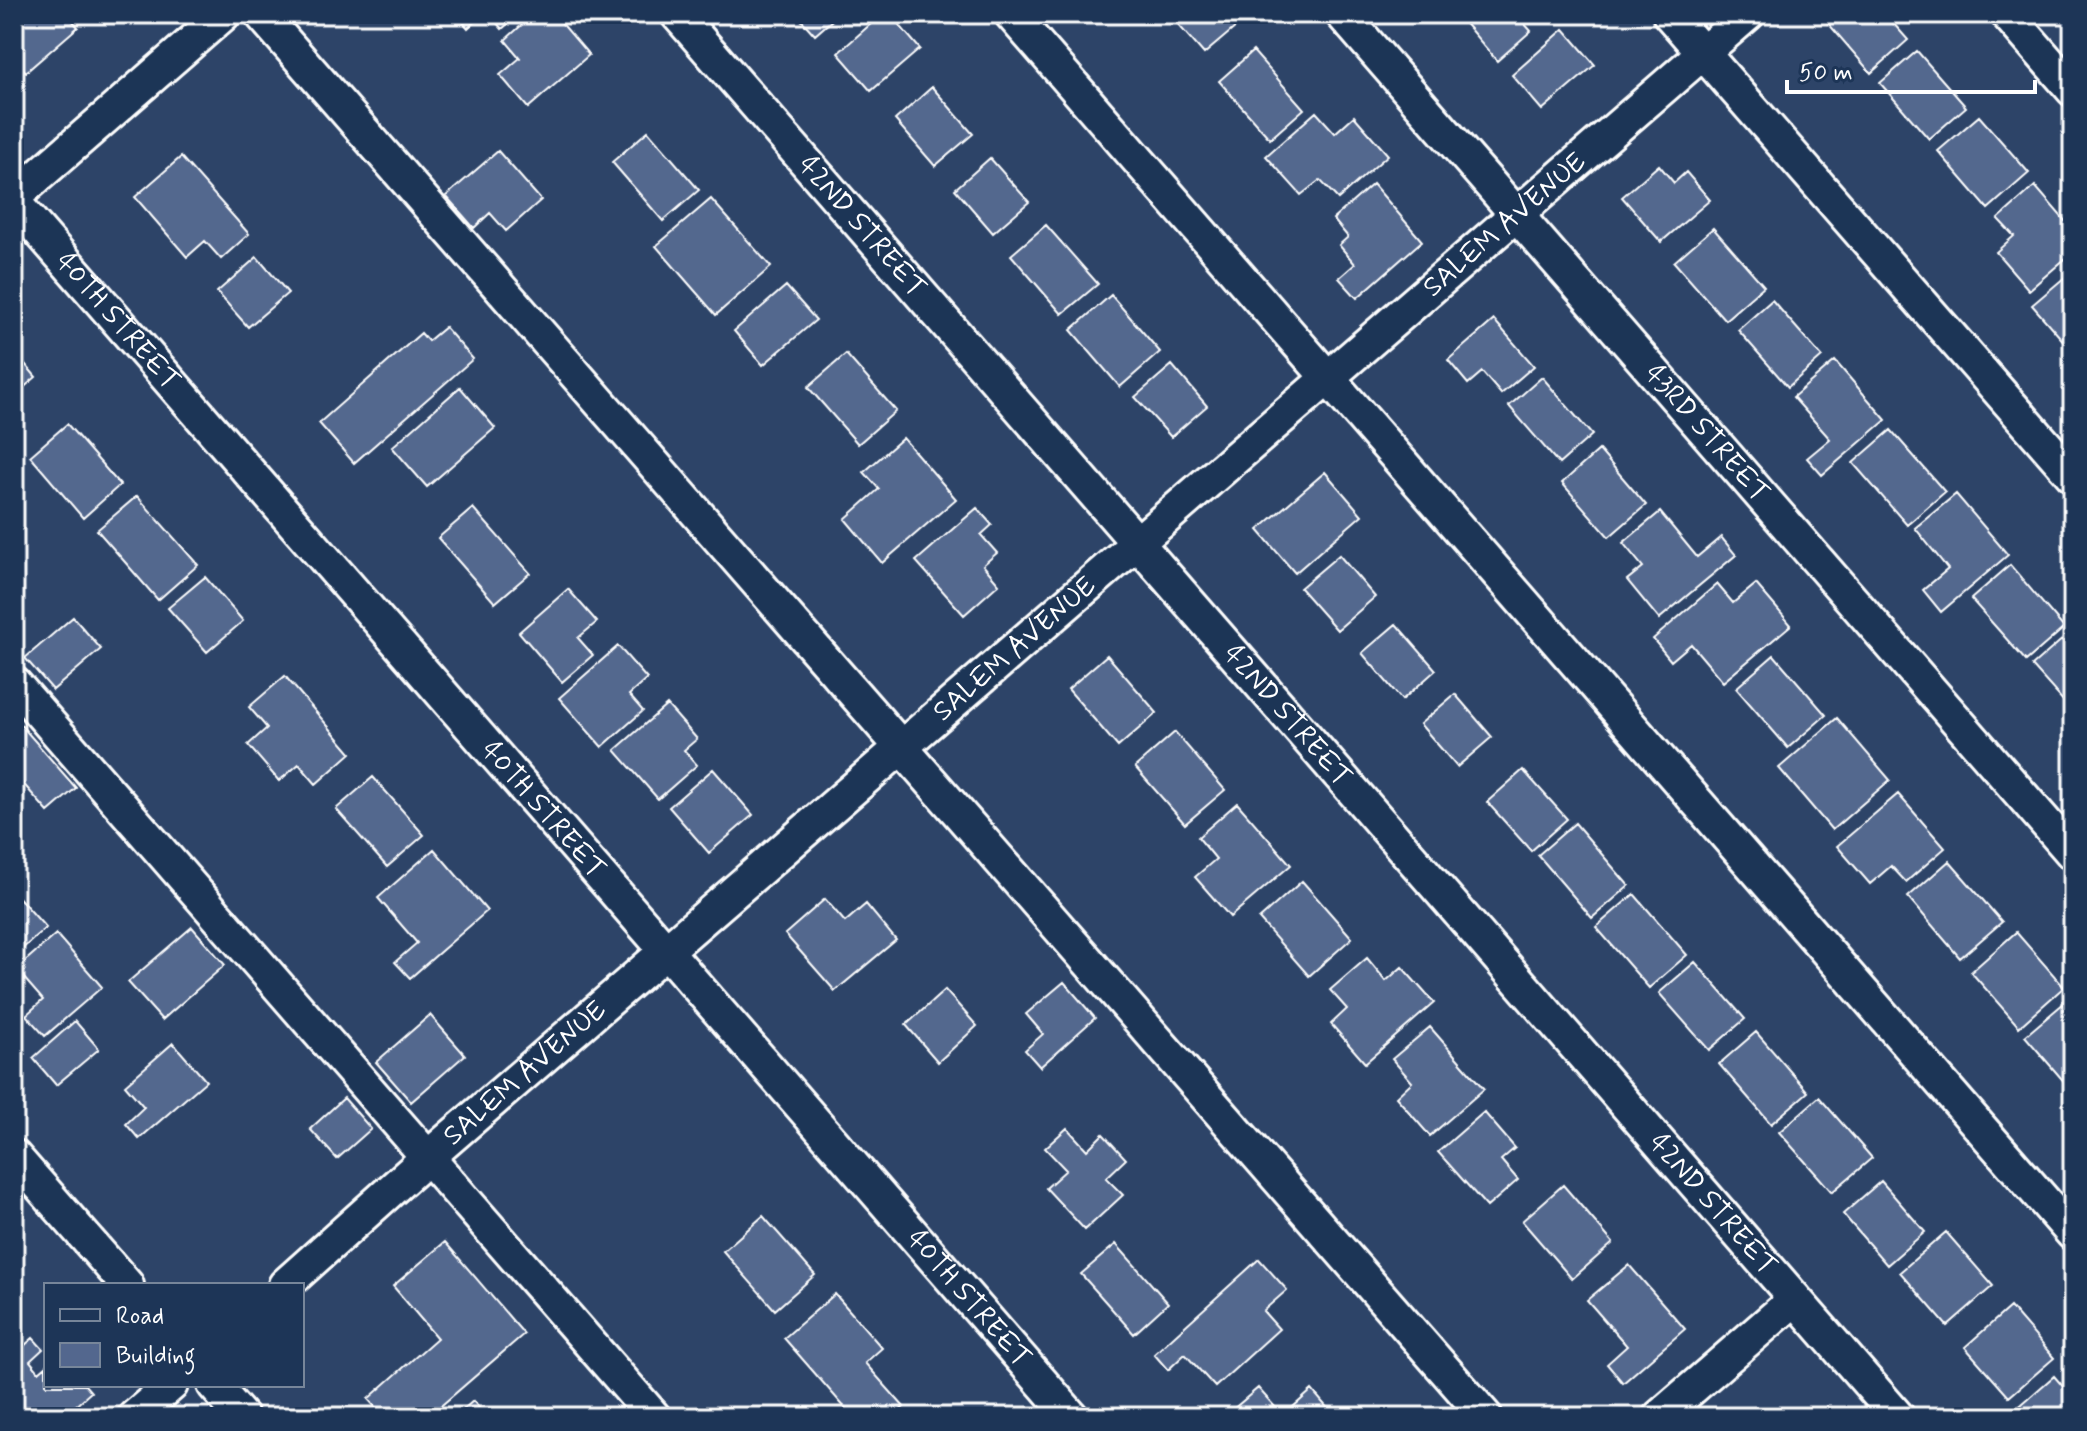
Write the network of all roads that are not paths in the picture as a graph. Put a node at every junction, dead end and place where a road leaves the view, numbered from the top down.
1 (224, 14) edge
2 (261, 14) edge
3 (677, 14) edge
4 (1011, 14) edge
5 (1342, 14) edge
6 (1669, 14) edge
7 (1748, 14) edge
8 (2007, 14) edge
9 (1703, 53) junction
10 (2073, 90) edge
11 (14, 200) edge
12 (1517, 215) junction
13 (1328, 379) junction
14 (2073, 476) edge
15 (1138, 543) junction
16 (14, 683) edge
17 (901, 748) junction
18 (2073, 854) edge
19 (666, 951) junction
20 (14, 1156) edge
21 (428, 1157) junction
22 (2073, 1234) edge
23 (125, 1283) edge
24 (287, 1283) edge
25 (1795, 1299) junction
26 (169, 1387) edge
27 (216, 1387) edge
28 (134, 1417) edge
29 (242, 1417) edge
30 (654, 1417) edge
31 (1072, 1417) edge
32 (1486, 1417) edge
33 (1659, 1417) edge
34 (1898, 1417) edge

1 - 11 street
2 - 17 street
3 - 15 street, 42ND STREET
4 - 13 street
5 - 12 street, 43RD STREET
6 - 9 street
7 - 9 street, SALEM AVENUE
8 - 10 street
9 - 12 street, SALEM AVENUE
9 - 14 street
11 - 19 street, 40TH STREET
12 - 13 street, SALEM AVENUE
12 - 18 street, 43RD STREET
13 - 15 street, SALEM AVENUE
13 - 22 street
15 - 17 street, SALEM AVENUE
15 - 25 street, 42ND STREET
16 - 21 street
17 - 19 street, SALEM AVENUE
17 - 32 street
19 - 21 street, SALEM AVENUE
19 - 31 street, 40TH STREET
20 - 23 street
21 - 24 street, SALEM AVENUE
21 - 30 street
25 - 33 street
25 - 34 street, 42ND STREET
26 - 28 street
27 - 29 street

